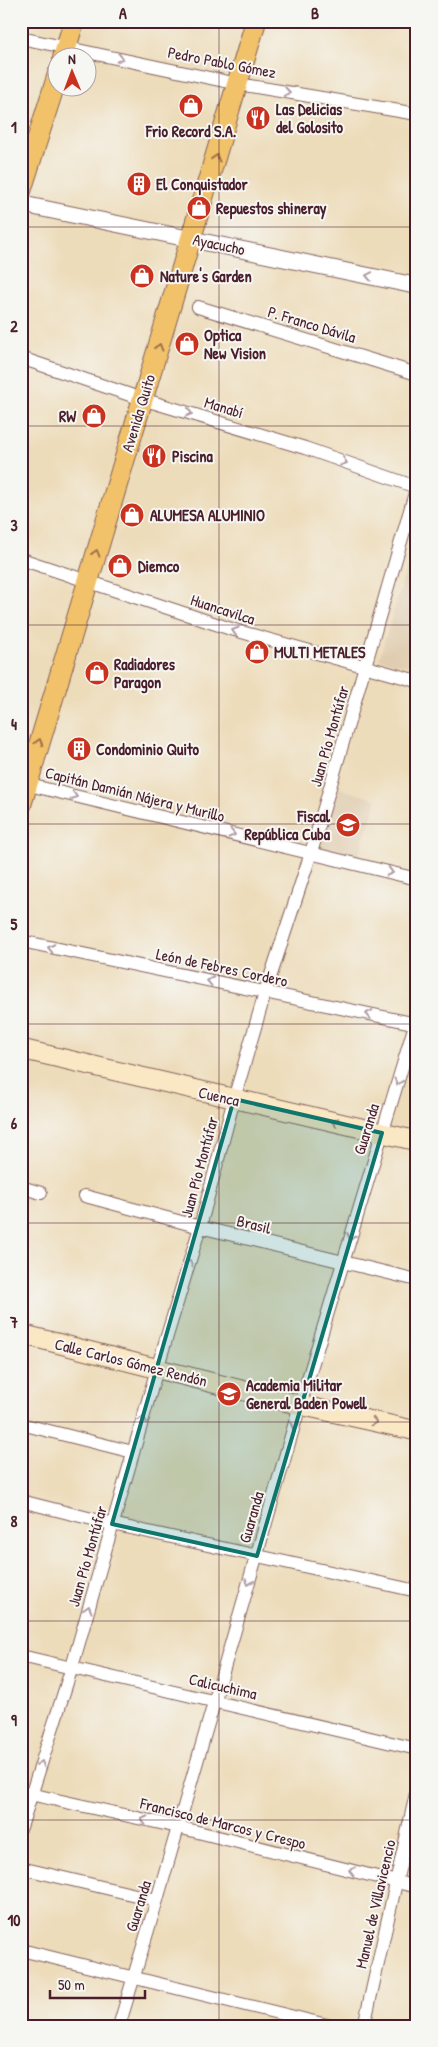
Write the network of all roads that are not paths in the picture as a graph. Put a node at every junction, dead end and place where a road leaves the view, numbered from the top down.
1 (74, 21) edge
2 (256, 21) edge
3 (21, 38) edge
4 (52, 48) edge
5 (65, 48) edge
6 (98, 58) edge
7 (238, 84) junction
8 (50, 98) edge
9 (417, 114) edge
10 (21, 191) edge
11 (21, 204) edge
12 (192, 238) junction
13 (417, 286) edge
14 (198, 306) dead end
15 (21, 358) edge
16 (417, 374) edge
17 (142, 399) junction
18 (417, 487) edge
19 (21, 559) edge
20 (88, 580) junction
21 (366, 666) junction
22 (417, 681) edge
23 (24, 784) edge
24 (21, 805) edge
25 (311, 853) junction
26 (417, 879) edge
27 (21, 941) edge
28 (265, 992) junction
29 (416, 1022) edge
30 (21, 1049) edge
31 (234, 1099) junction
32 (382, 1133) junction
33 (417, 1141) edge
34 (21, 1187) edge
35 (41, 1193) dead end
36 (85, 1196) dead end
37 (200, 1227) junction
38 (344, 1262) junction
39 (417, 1280) edge
40 (21, 1334) edge
41 (157, 1369) junction
42 (300, 1405) junction
43 (21, 1424) edge
44 (417, 1431) edge
45 (133, 1452) junction
46 (21, 1501) edge
47 (112, 1524) junction
48 (257, 1556) junction
49 (417, 1591) edge
50 (21, 1656) edge
51 (72, 1667) junction
52 (214, 1701) junction
53 (417, 1749) edge
54 (417, 1789) edge
55 (26, 1794) edge
56 (21, 1828) edge
57 (178, 1828) junction
58 (21, 1868) edge
59 (397, 1882) junction
60 (417, 1887) edge
61 (157, 1900) junction
62 (21, 1950) edge
63 (134, 1978) junction
64 (119, 2026) edge
65 (331, 2026) edge
66 (364, 2026) edge

1 - 5 main road
2 - 7 main road, Avenida Quito
3 - 4 street, Pedro Pablo Gómez
6 -> 7 street, Pedro Pablo Gómez
7 -> 9 street, Pedro Pablo Gómez
12 -> 7 main road, Avenida Quito
8 - 10 main road
11 - 12 street, Ayacucho
13 -> 12 street, Ayacucho
17 -> 12 main road, Avenida Quito
14 - 16 street, P. Franco Dávila
15 - 17 street, Manabí
17 -> 18 street, Manabí
20 -> 17 main road, Avenida Quito
18 - 21 street, Juan Pío Montúfar
19 - 20 street, Huancavilca
21 -> 20 street, Huancavilca
23 -> 20 main road, Avenida Quito
21 - 22 street, Huancavilca
21 - 25 street, Juan Pío Montúfar
23 - 24 main road, Avenida Quito
23 -> 25 street, Capitán Damián Nájera y Murillo
25 -> 26 street, Capitán Damián Nájera y Murillo
25 - 28 street, Juan Pío Montúfar
28 -> 27 street, León de Febres Cordero
29 -> 28 street, León de Febres Cordero
28 - 31 street, Juan Pío Montúfar
29 -> 32 street, Guaranda
30 - 31 main road, Cuenca
32 -> 31 main road, Cuenca
31 - 37 street, Juan Pío Montúfar
32 - 33 main road, Cuenca
32 -> 38 street, Guaranda
34 - 35 street
36 - 37 street, Brasil
37 - 38 street, Brasil
41 -> 37 street, Juan Pío Montúfar
38 - 39 street, Brasil
38 - 42 street, Guaranda
40 - 41 main road, Calle Carlos Gómez Rendón
41 - 42 main road, Calle Carlos Gómez Rendón
45 -> 41 street, Juan Pío Montúfar
42 -> 44 main road, Calle Carlos Gómez Rendón
42 -> 48 street, Guaranda
43 - 45 street
45 - 47 street, Juan Pío Montúfar
46 - 47 street
47 - 48 street
51 -> 47 street, Juan Pío Montúfar
48 - 49 street
48 -> 52 street, Guaranda
50 - 51 street, Calicuchima
51 - 52 street, Calicuchima
55 -> 51 street, Juan Pío Montúfar
52 - 53 street, Calicuchima
52 - 57 street, Guaranda
54 - 59 street, Manuel de Villavicencio
55 - 56 street, Juan Pío Montúfar
57 -> 55 street, Francisco de Marcos y Crespo
59 -> 57 street, Francisco de Marcos y Crespo
57 - 61 street, Guaranda
58 - 61 street
59 - 60 street, Francisco de Marcos y Crespo
59 - 66 street, Manuel de Villavicencio
61 - 63 street, Guaranda
62 - 63 street
63 - 64 street, Guaranda
63 - 65 street

